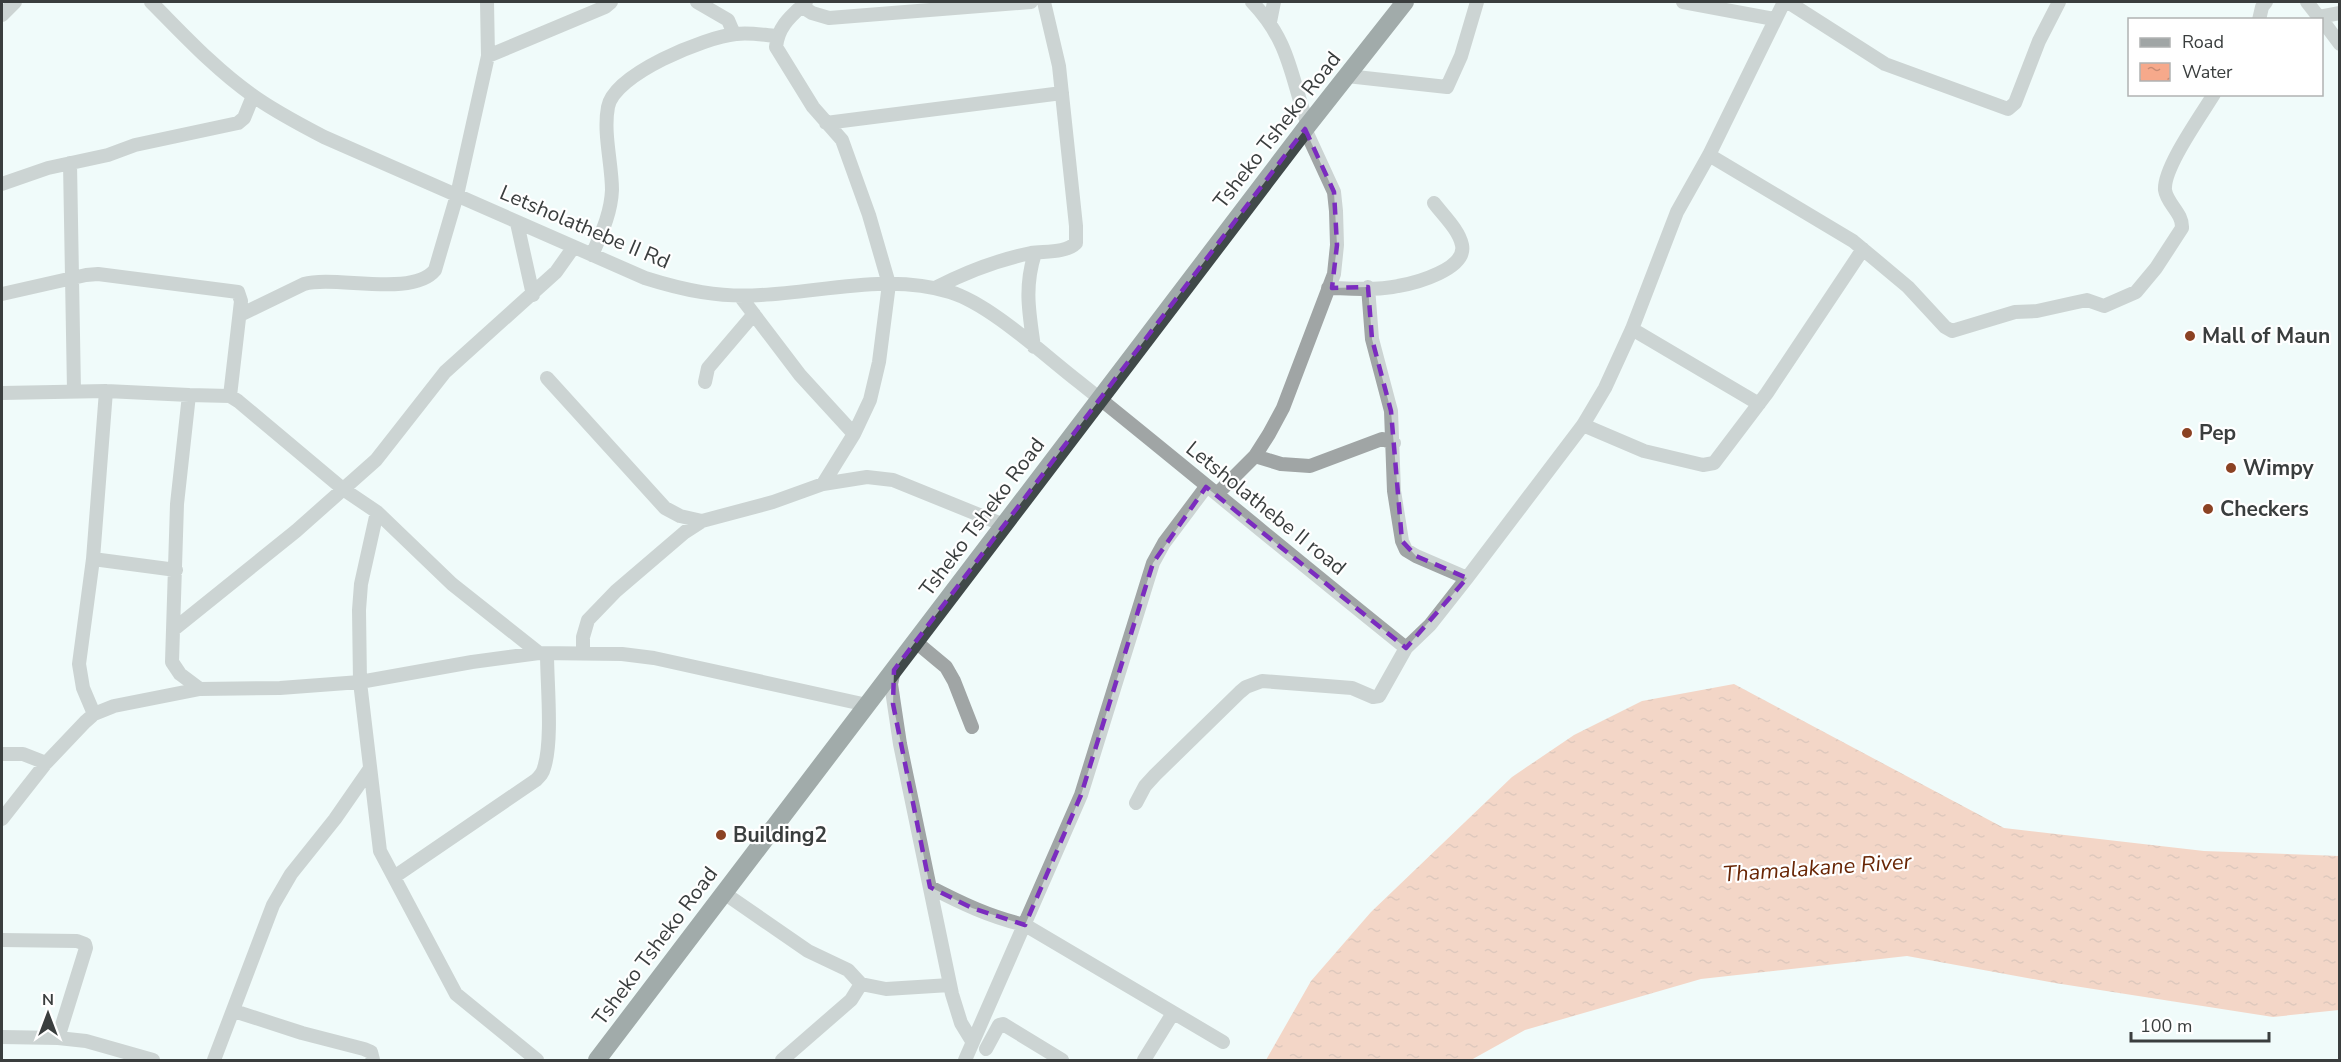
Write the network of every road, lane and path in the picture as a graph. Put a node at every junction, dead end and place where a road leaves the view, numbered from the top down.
1 (15, 2) edge
2 (151, 2) edge
3 (487, 2) edge
4 (610, 2) edge
5 (697, 2) edge
6 (1031, 2) edge
7 (1044, 2) edge
8 (1252, 2) edge
9 (1274, 2) edge
10 (1405, 2) edge
11 (1477, 2) edge
12 (1683, 2) edge
13 (1778, 2) edge
14 (1786, 2) edge
15 (2059, 2) edge
16 (2266, 2) edge
17 (2307, 2) edge
18 (803, 4) edge
19 (2340, 13) edge
20 (2, 15) edge
21 (1775, 18) junction
22 (2259, 18) edge
23 (2319, 18) edge
24 (2323, 18) edge
25 (1270, 22) junction
26 (2323, 23) edge
27 (735, 34) junction
28 (777, 36) junction
29 (2340, 44) edge
30 (488, 56) junction
31 (1347, 76) junction
32 (1062, 93) junction
33 (253, 96) junction
34 (2213, 96) edge
35 (826, 123) junction
36 (1306, 127) junction
37 (1709, 155) junction
38 (70, 163) junction
39 (2, 184) edge
40 (458, 195) junction
41 (1434, 203) dead end
42 (517, 223) junction
43 (573, 248) junction
44 (1863, 249) junction
45 (1035, 253) junction
46 (592, 255) junction
47 (71, 278) junction
48 (889, 284) junction
49 (1368, 287) junction
50 (935, 288) junction
51 (1328, 288) junction
52 (2, 294) edge
53 (533, 295) junction
54 (740, 296) junction
55 (754, 314) junction
56 (240, 315) junction
57 (1632, 329) junction
58 (1034, 347) junction
59 (547, 378) dead end
60 (705, 382) dead end
61 (74, 391) junction
62 (106, 391) junction
63 (2, 393) edge
64 (189, 395) junction
65 (230, 396) junction
66 (1101, 400) junction
67 (1759, 404) junction
68 (1583, 425) junction
69 (854, 434) junction
70 (1394, 443) junction
71 (1255, 456) junction
72 (823, 484) junction
73 (343, 489) junction
74 (1211, 490) junction
75 (377, 512) junction
76 (702, 521) junction
77 (1004, 525) junction
78 (93, 559) junction
79 (176, 570) junction
80 (1467, 578) junction
81 (173, 630) junction
82 (916, 642) junction
83 (1406, 648) junction
84 (583, 653) junction
85 (543, 654) junction
86 (894, 670) junction
87 (360, 682) junction
88 (200, 689) junction
89 (867, 705) junction
90 (94, 714) junction
91 (972, 728) dead end
92 (2, 754) edge
93 (46, 763) junction
94 (369, 770) junction
95 (1136, 803) dead end
96 (2, 819) edge
97 (394, 877) junction
98 (930, 887) junction
99 (724, 893) junction
100 (1024, 925) junction
101 (2, 940) edge
102 (861, 984) junction
103 (950, 985) junction
104 (234, 1011) junction
105 (1173, 1013) junction
106 (2, 1037) edge
107 (58, 1038) junction
108 (972, 1041) junction
109 (1223, 1041) dead end
110 (986, 1048) dead end
111 (153, 1060) edge
112 (214, 1060) edge
113 (373, 1060) edge
114 (537, 1060) edge
115 (597, 1060) edge
116 (782, 1060) edge
117 (965, 1060) edge
118 (1062, 1060) edge
119 (1144, 1060) edge

1 - 20 street
2 - 33 street, Letsholathebe II Rd
3 - 30 street
4 - 30 street
5 - 27 street
6 - 18 street
7 - 32 street
8 - 25 street
9 - 25 street
10 - 31 highway, Tsheko Tsheko Road
11 - 31 street
12 - 21 street
13 - 21 street
14 - 15 street
14 - 21 street
16 - 22 street
17 - 23 street
18 - 28 street
19 - 24 street
21 - 37 street
25 - 36 street
26 - 29 street
27 - 28 street
27 - 46 street
28 - 35 street
30 - 40 street
31 - 36 highway, Tsheko Tsheko Road
32 - 35 street
32 - 45 street
33 - 38 street
33 - 40 street, Letsholathebe II Rd
34 - 44 street
35 - 48 street
36 - 51 street
36 - 66 highway, Tsheko Tsheko Road
37 - 44 street
37 - 57 street
38 - 39 street
38 - 47 street
40 - 42 street, Letsholathebe II Rd
40 - 56 street
41 - 49 street
42 - 43 street, Letsholathebe II Rd
42 - 53 street
43 - 46 street, Letsholathebe II Rd
43 - 53 street
44 - 67 street
45 - 50 street
45 - 58 street
46 - 54 street, Letsholathebe II Rd
47 - 52 street
47 - 56 street
47 - 61 street
48 - 50 street, Letsholathebe II Rd
48 - 54 street, Letsholathebe II Rd
48 - 69 street
49 - 51 street
49 - 70 street
50 - 58 street, Letsholathebe II Rd
51 - 71 street
53 - 73 street
54 - 55 street
55 - 60 street
55 - 69 street
56 - 65 street
57 - 67 street
57 - 68 street
58 - 66 street, Letsholathebe II Rd
59 - 76 street
61 - 62 street
61 - 63 street
62 - 64 street
62 - 78 street
64 - 65 street
64 - 79 street
65 - 73 street
66 - 74 street, Letsholathebe II road
66 - 77 highway, Tsheko Tsheko Road
67 - 68 street
68 - 80 street
69 - 72 street
70 - 71 street
70 - 80 street
71 - 74 street
72 - 76 street
72 - 77 street
73 - 75 street
73 - 81 street
74 - 83 street, Letsholathebe II road
74 - 100 street
75 - 85 street
75 - 87 street
76 - 84 street
77 - 82 highway, Tsheko Tsheko Road
78 - 79 street
78 - 90 street
79 - 81 street
80 - 83 street
81 - 88 street
82 - 86 highway, Tsheko Tsheko Road
82 - 91 street
83 - 95 street
84 - 85 street
84 - 89 street
85 - 87 street
85 - 97 street
86 - 89 highway, Tsheko Tsheko Road
86 - 98 street
87 - 88 street
87 - 94 street
88 - 90 street
89 - 99 highway, Tsheko Tsheko Road
90 - 93 street
92 - 93 street
93 - 96 street
94 - 97 street
94 - 104 street
97 - 114 street
98 - 100 street
98 - 103 street
99 - 102 street
99 - 115 highway, Tsheko Tsheko Road
100 - 105 street
100 - 108 street
101 - 107 street
102 - 103 street
102 - 116 street
103 - 108 street
104 - 112 street
104 - 113 street
105 - 109 street
105 - 119 street
106 - 107 street
107 - 111 street
108 - 117 street
110 - 118 street

